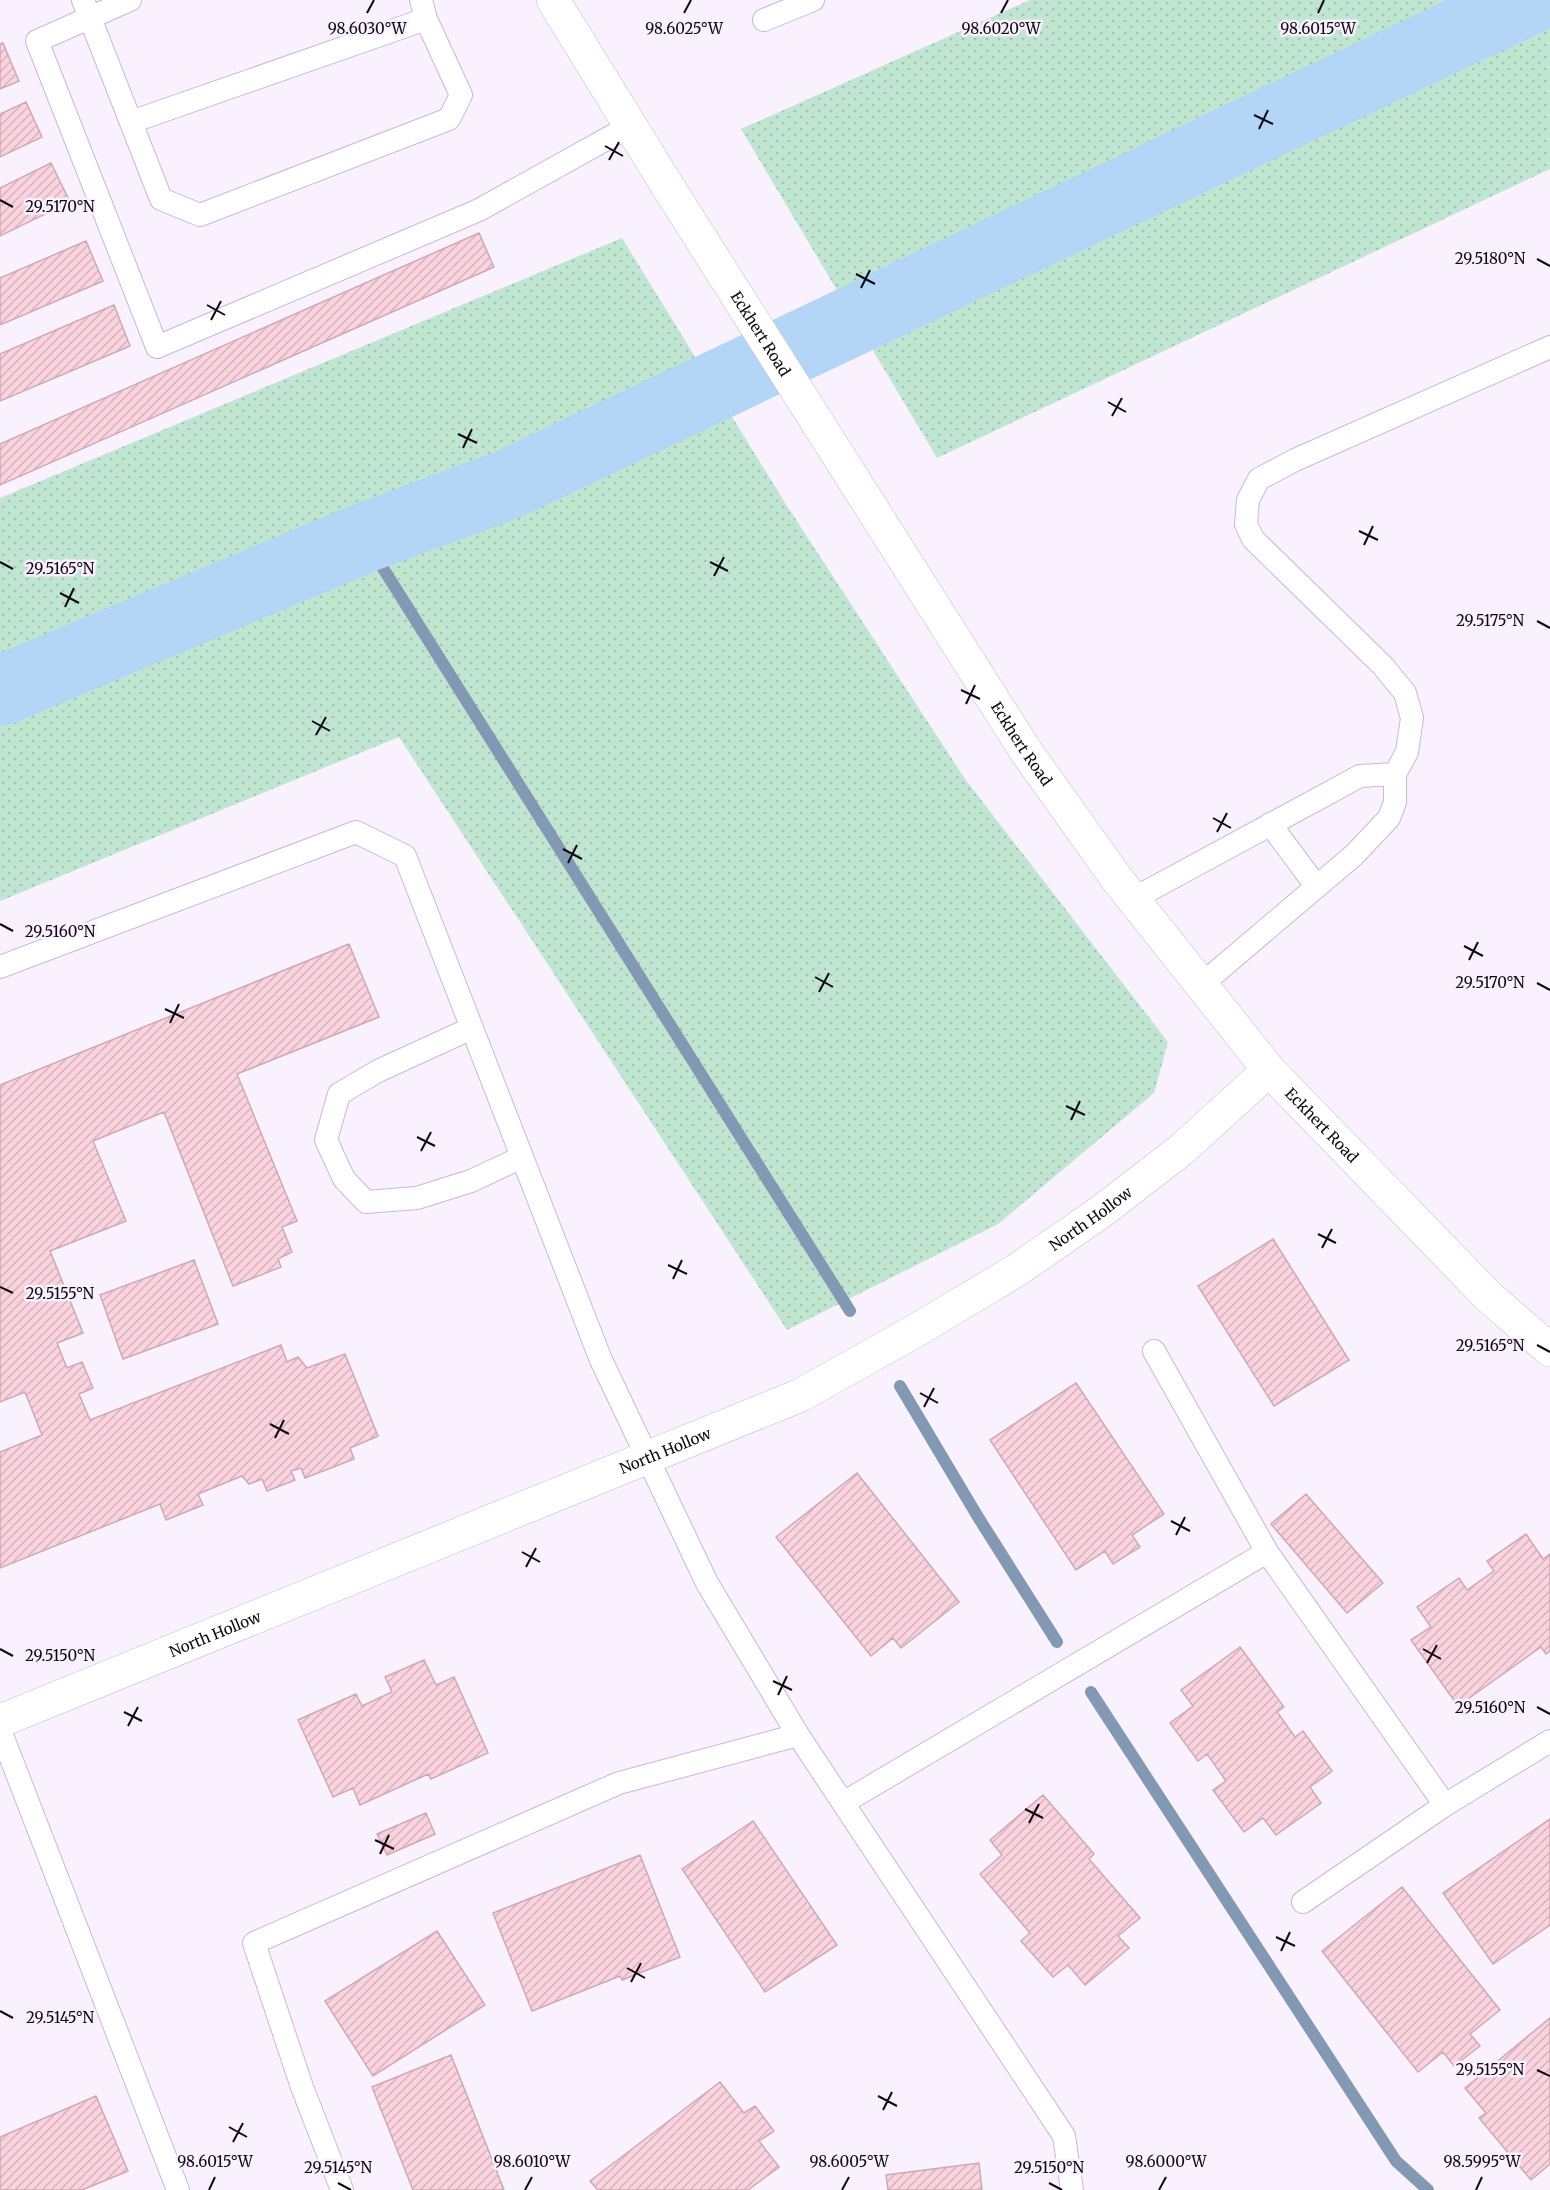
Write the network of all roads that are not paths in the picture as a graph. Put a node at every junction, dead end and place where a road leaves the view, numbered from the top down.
1 (130, 0) edge
2 (553, 0) edge
3 (813, 0) edge
4 (87, 9) edge
5 (423, 9) edge
6 (764, 20) dead end
7 (131, 122) junction
8 (630, 126) junction
9 (1550, 347) edge
10 (1395, 774) junction
11 (1270, 824) junction
12 (1317, 887) junction
13 (1132, 899) junction
14 (0, 967) edge
15 (1201, 985) junction
16 (472, 1028) junction
17 (1269, 1070) junction
18 (522, 1157) junction
19 (1550, 1350) edge
20 (1154, 1351) dead end
21 (646, 1458) junction
22 (1267, 1552) junction
23 (0, 1721) edge
24 (0, 1730) edge
25 (798, 1735) junction
26 (1550, 1742) edge
27 (843, 1803) junction
28 (1445, 1805) junction
29 (1303, 1902) dead end
30 (178, 2190) edge
31 (342, 2190) edge
32 (1072, 2190) edge

1 - 4 lane
2 - 8 main road, Eckhert Road
3 - 6 lane
4 - 7 lane
4 - 8 lane
5 - 7 lane
5 - 7 lane
8 - 13 main road, Eckhert Road
9 - 10 lane
10 - 11 lane
10 - 12 lane
11 - 12 lane
11 - 13 lane
12 - 15 lane
13 - 15 main road, Eckhert Road
14 - 16 lane
15 - 17 main road, Eckhert Road
16 - 18 lane
16 - 18 lane
17 - 19 main road, Eckhert Road
17 - 21 main road, North Hollow
18 - 21 lane
20 - 22 lane
21 - 23 main road, North Hollow
21 - 25 lane
22 - 27 lane
22 - 28 lane
24 - 30 lane
25 - 27 lane
25 - 31 lane
26 - 28 lane
27 - 32 lane
28 - 29 lane

